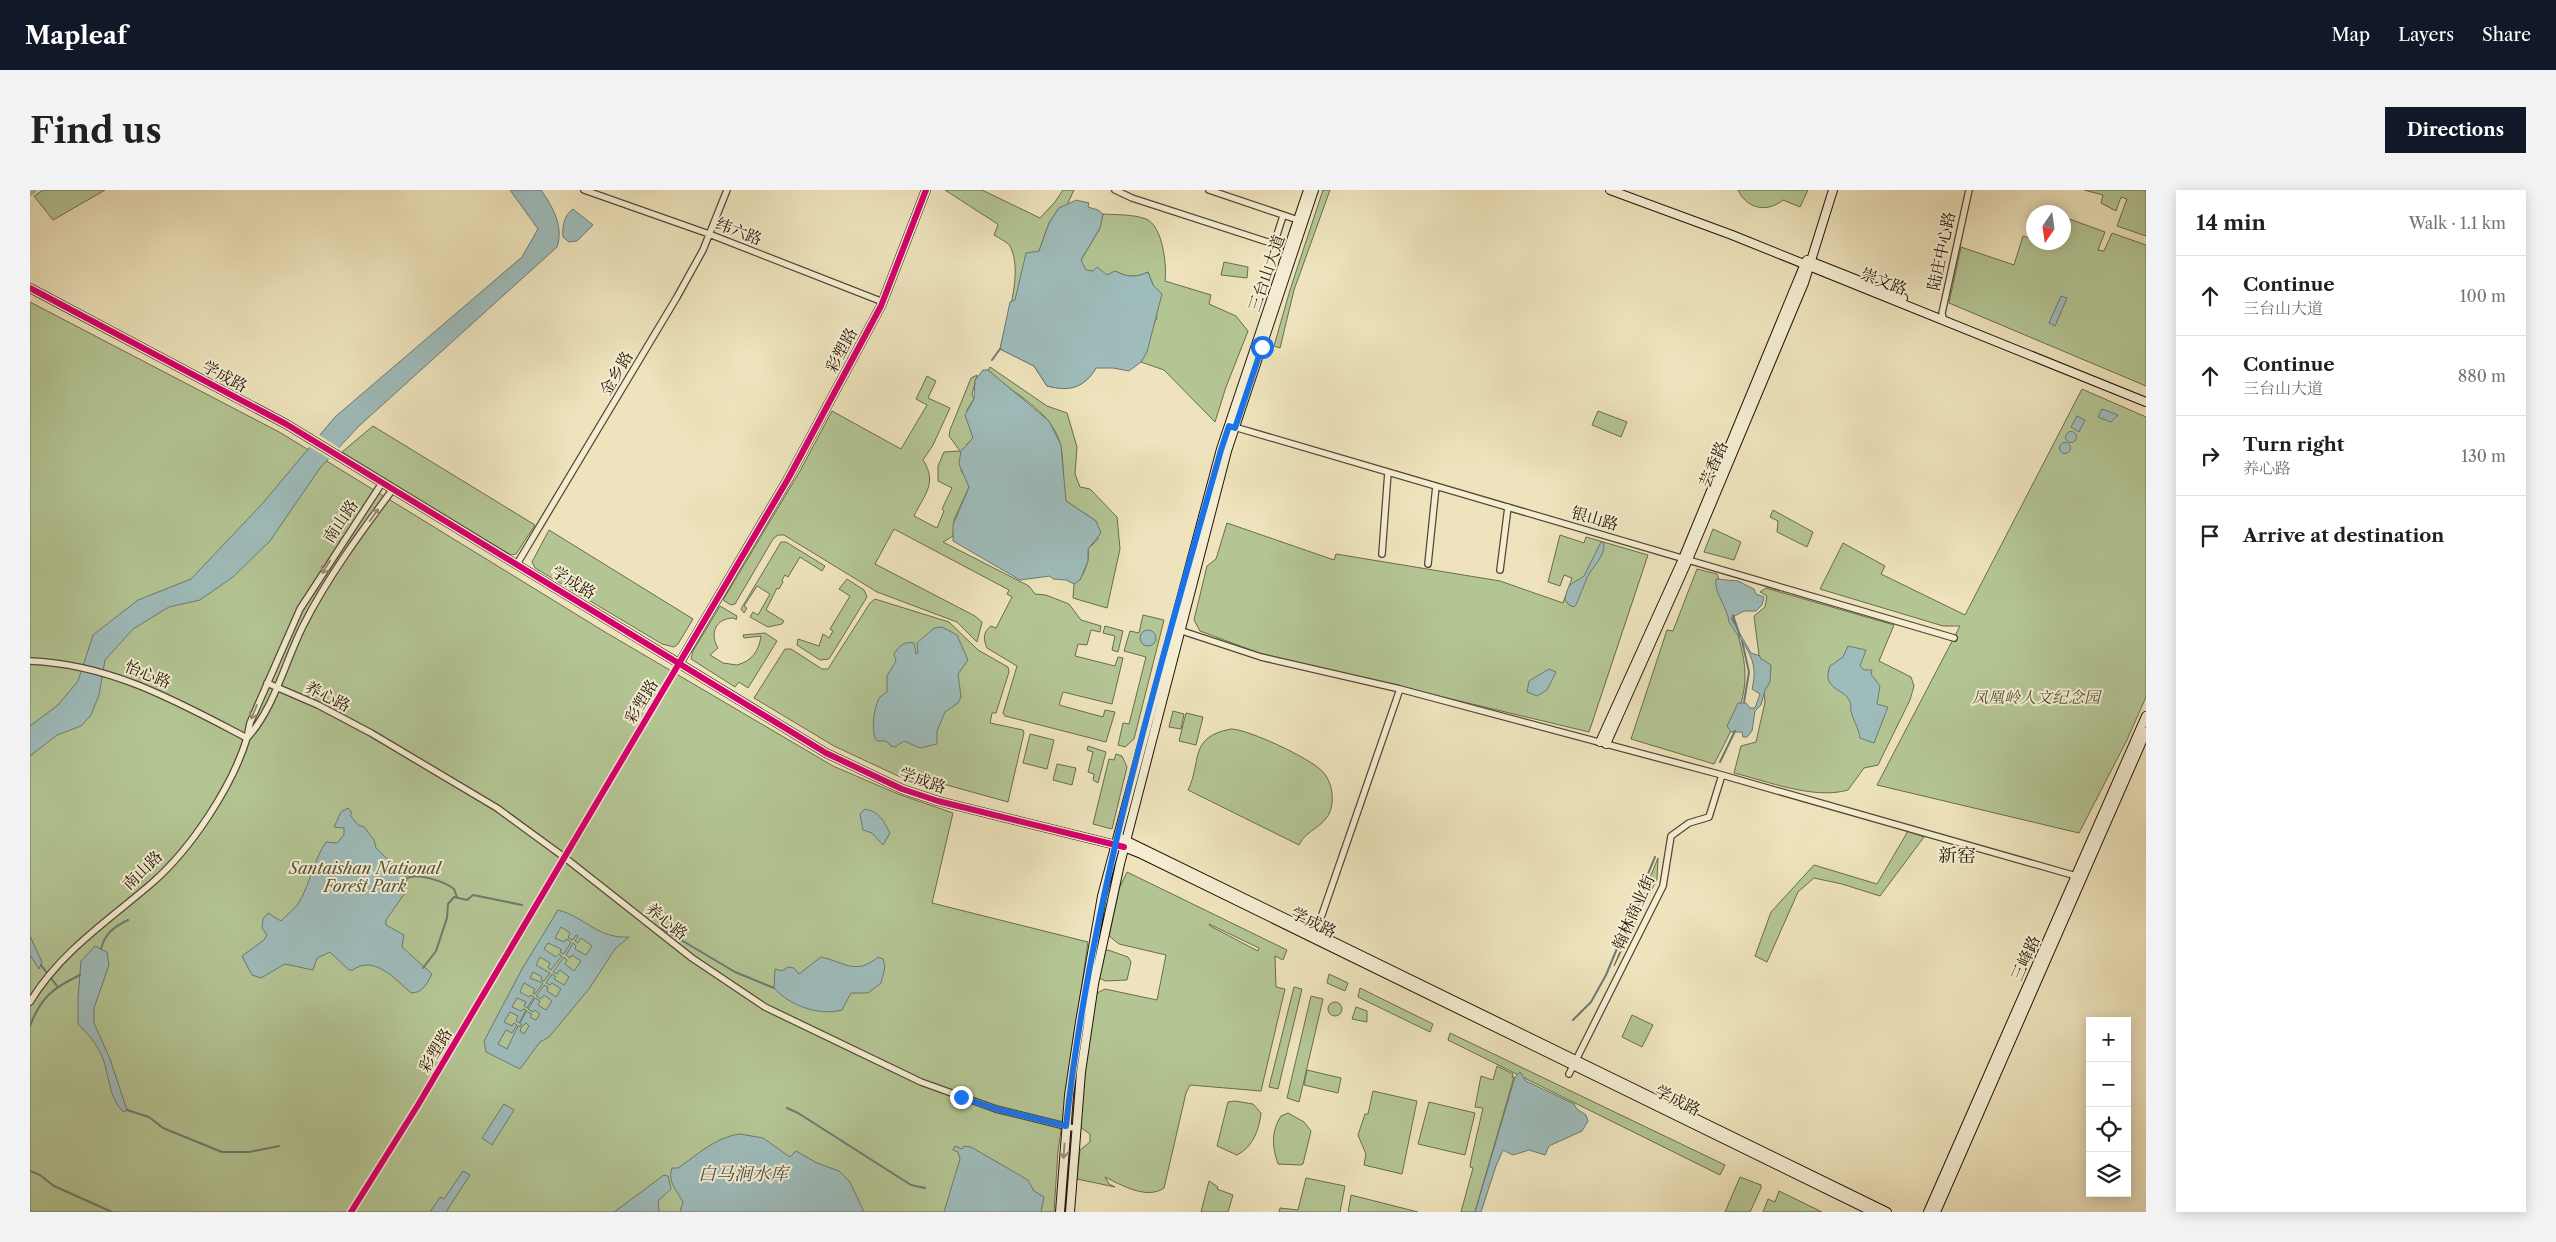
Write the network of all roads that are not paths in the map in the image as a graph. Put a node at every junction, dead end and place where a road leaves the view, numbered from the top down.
1 (584, 190) edge
2 (726, 190) edge
3 (926, 190) edge
4 (1115, 190) edge
5 (1208, 190) edge
6 (1308, 190) edge
7 (1314, 190) edge
8 (1610, 190) edge
9 (1624, 190) edge
10 (1832, 190) edge
11 (1969, 190) edge
12 (1283, 216) junction
13 (1298, 220) junction
14 (709, 234) junction
15 (1808, 263) junction
16 (30, 288) edge
17 (883, 302) junction
18 (1942, 316) junction
19 (2146, 396) edge
20 (2146, 402) edge
21 (1232, 427) junction
22 (1388, 472) junction
23 (382, 483) junction
24 (1436, 486) junction
25 (393, 489) junction
26 (1508, 507) junction
27 (1382, 554) dead end
28 (1685, 559) junction
29 (517, 564) junction
30 (1428, 564) dead end
31 (1500, 570) dead end
32 (1175, 629) junction
33 (1954, 638) dead end
34 (30, 661) edge
35 (680, 662) junction
36 (267, 683) junction
37 (276, 687) junction
38 (1400, 689) junction
39 (2146, 716) edge
40 (2146, 732) edge
41 (247, 738) junction
42 (1603, 743) junction
43 (1722, 775) junction
44 (1116, 841) junction
45 (1125, 843) junction
46 (564, 857) junction
47 (2076, 876) junction
48 (1316, 932) junction
49 (30, 1002) edge
50 (1576, 1062) junction
51 (1569, 1074) dead end
52 (1066, 1126) junction
53 (1077, 1128) junction
54 (351, 1212) edge
55 (1060, 1212) edge
56 (1070, 1212) edge
57 (1873, 1212) edge
58 (1887, 1212) edge
59 (1928, 1212) edge
60 (1936, 1212) edge

1 - 14 street, 纬六路
2 - 14 street, 金乡路
3 - 17 main road, 彩塑路
4 - 12 street
5 - 12 street
6 - 13 main road, 三台山大道
7 - 21 main road, 三台山大道
8 - 15 main road, 崇文路
9 - 15 main road, 崇文路
10 - 15 main road, 芸香路
11 - 18 street, 陆庄中心路
12 - 13 street
13 - 21 main road, 三台山大道
14 - 17 street, 纬六路
14 - 29 street, 金乡路
15 - 18 main road, 崇文路
15 - 28 main road, 芸香路
16 - 23 main road, 学成路
17 - 35 main road, 彩塑路
18 - 19 main road, 崇文路
18 - 20 main road, 崇文路
21 - 22 street, 银山路
21 - 32 main road, 三台山大道
22 - 24 street, 银山路
22 - 27 street
23 - 25 main road, 学成路
23 -> 36 street, 南山路
24 - 26 street, 银山路
24 - 30 street
25 - 29 main road, 学成路
37 -> 25 street, 南山路
26 - 28 street, 银山路
26 - 31 street
28 - 33 street, 银山路
28 - 42 main road, 芸香路
29 - 35 main road, 学成路
32 - 38 street
32 - 44 main road, 三台山大道
32 - 45 main road, 三台山大道
34 - 41 street, 怡心路
35 - 44 main road, 学成路
35 - 46 street, 彩塑路
36 - 37 street, 养心路
36 -> 41 street, 南山路
37 - 41 street, 南山路
37 - 46 street, 养心路
38 - 42 street
38 - 48 street
39 - 47 main road, 三峰路
40 - 60 main road, 三峰路
41 - 49 street, 南山路
42 - 43 street
43 - 47 street
43 - 50 street, 翰林商业街
44 - 45 main road, 学成路
44 - 52 main road, 三台山大道
45 - 48 main road, 学成路
45 - 50 main road, 学成路
45 - 53 main road, 三台山大道
46 - 52 street, 养心路
46 - 54 street, 彩塑路
47 - 59 main road, 三峰路
48 - 50 main road, 学成路
50 - 51 street, 翰林商业街
50 - 57 main road, 学成路
50 - 58 main road, 学成路
52 - 53 street, 养心路
52 -> 55 main road, 三台山大道
53 - 56 main road, 三台山大道

